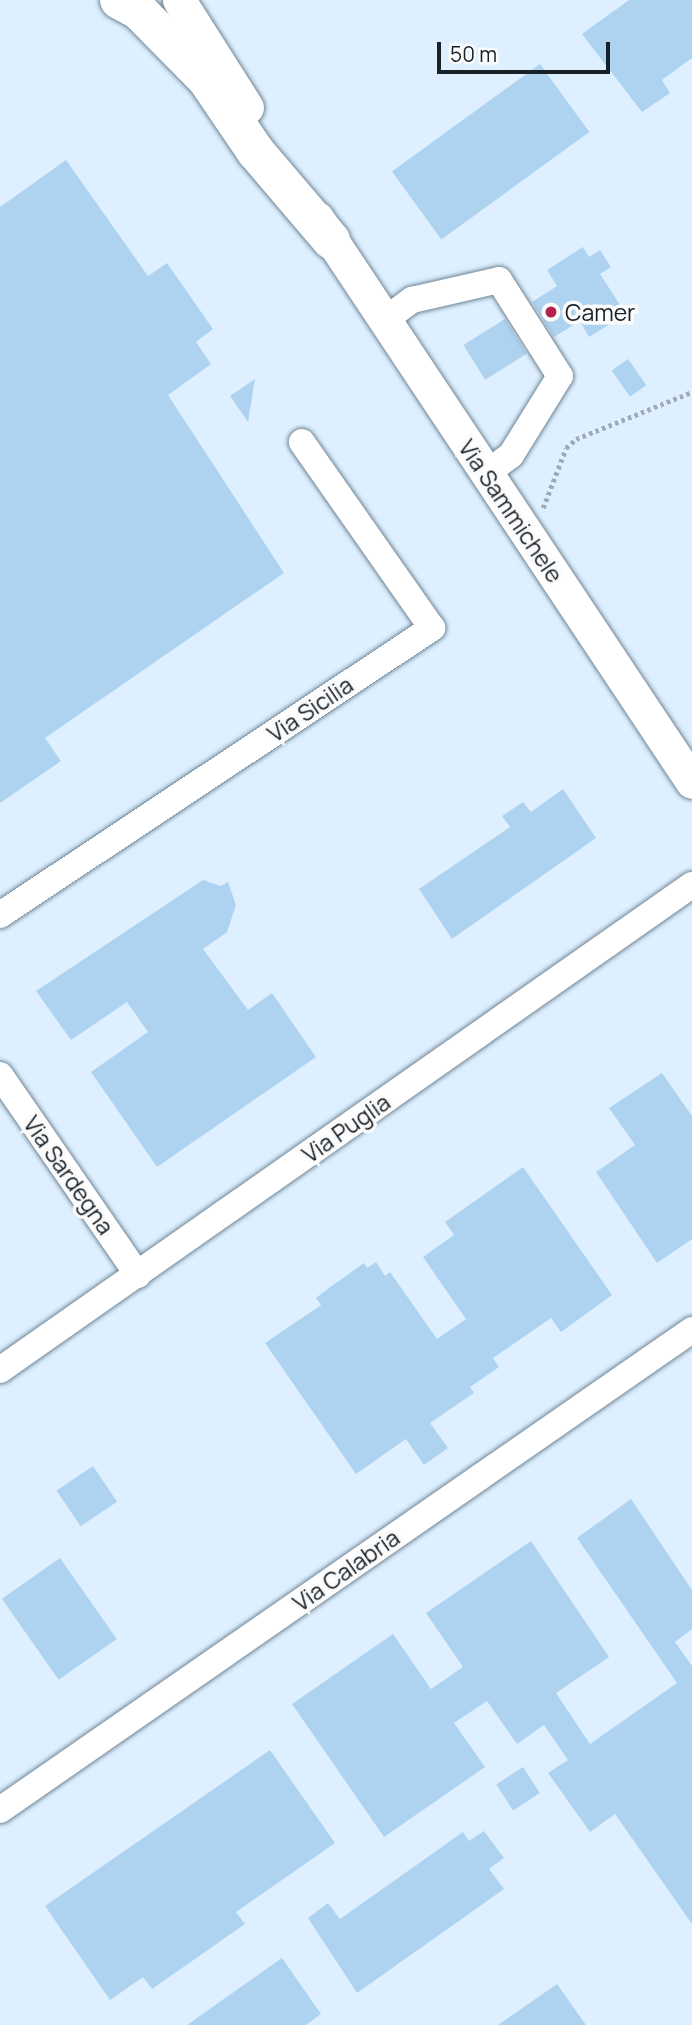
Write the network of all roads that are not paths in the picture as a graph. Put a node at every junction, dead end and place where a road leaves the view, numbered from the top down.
1 (119, 0) edge
2 (179, 0) edge
3 (331, 240) junction
4 (385, 320) junction
5 (302, 442) dead end
6 (486, 474) junction
7 (692, 782) edge
8 (692, 885) edge
9 (0, 915) edge
10 (0, 1075) edge
11 (138, 1275) junction
12 (692, 1330) edge
13 (0, 1370) edge
14 (0, 1810) edge

1 - 3 highway
2 - 3 main road, Via Sammichele
3 - 4 main road, Via Sammichele
4 - 6 main road, Via Sammichele
4 - 6 street
5 - 9 street, Via Sicilia
6 - 7 main road, Via Sammichele
8 - 11 street, Via Puglia
10 - 11 street, Via Sardegna
11 - 13 street, Via Puglia
12 - 14 street, Via Calabria

